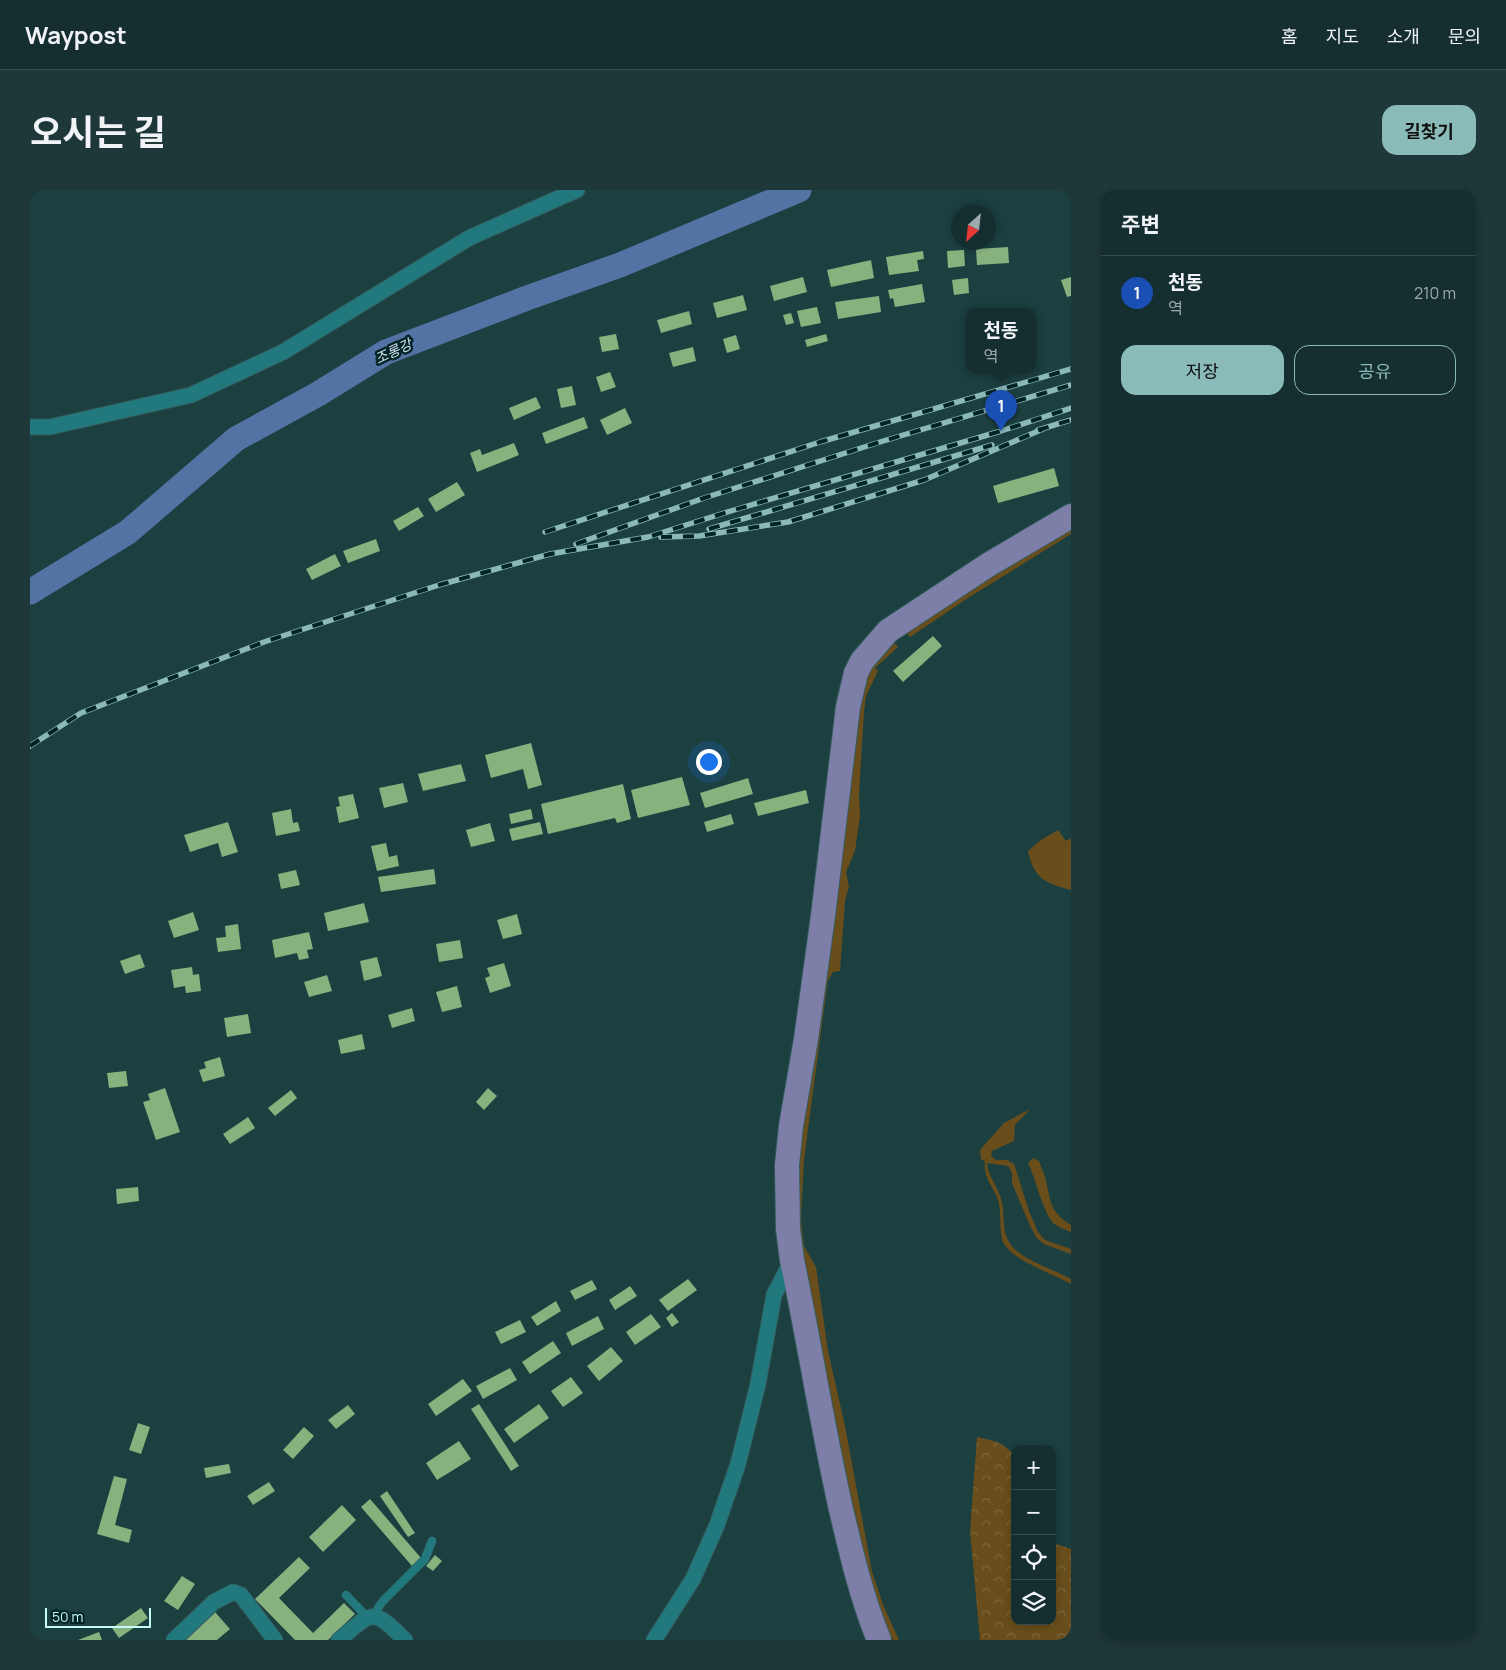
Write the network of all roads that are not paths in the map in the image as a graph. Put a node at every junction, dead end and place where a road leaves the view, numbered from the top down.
1 (577, 190) edge
2 (30, 427) edge
3 (1071, 516) edge
4 (792, 1260) junction
5 (432, 1541) dead end
6 (346, 1594) dead end
7 (372, 1616) junction
8 (174, 1640) edge
9 (275, 1640) edge
10 (339, 1640) edge
11 (405, 1640) edge
12 (654, 1640) edge
13 (879, 1640) edge

1 - 2 street
3 - 4 main road
4 - 12 street
4 - 13 main road
5 - 7 lane
6 - 7 lane
7 - 10 street
7 - 11 street
8 - 9 street

